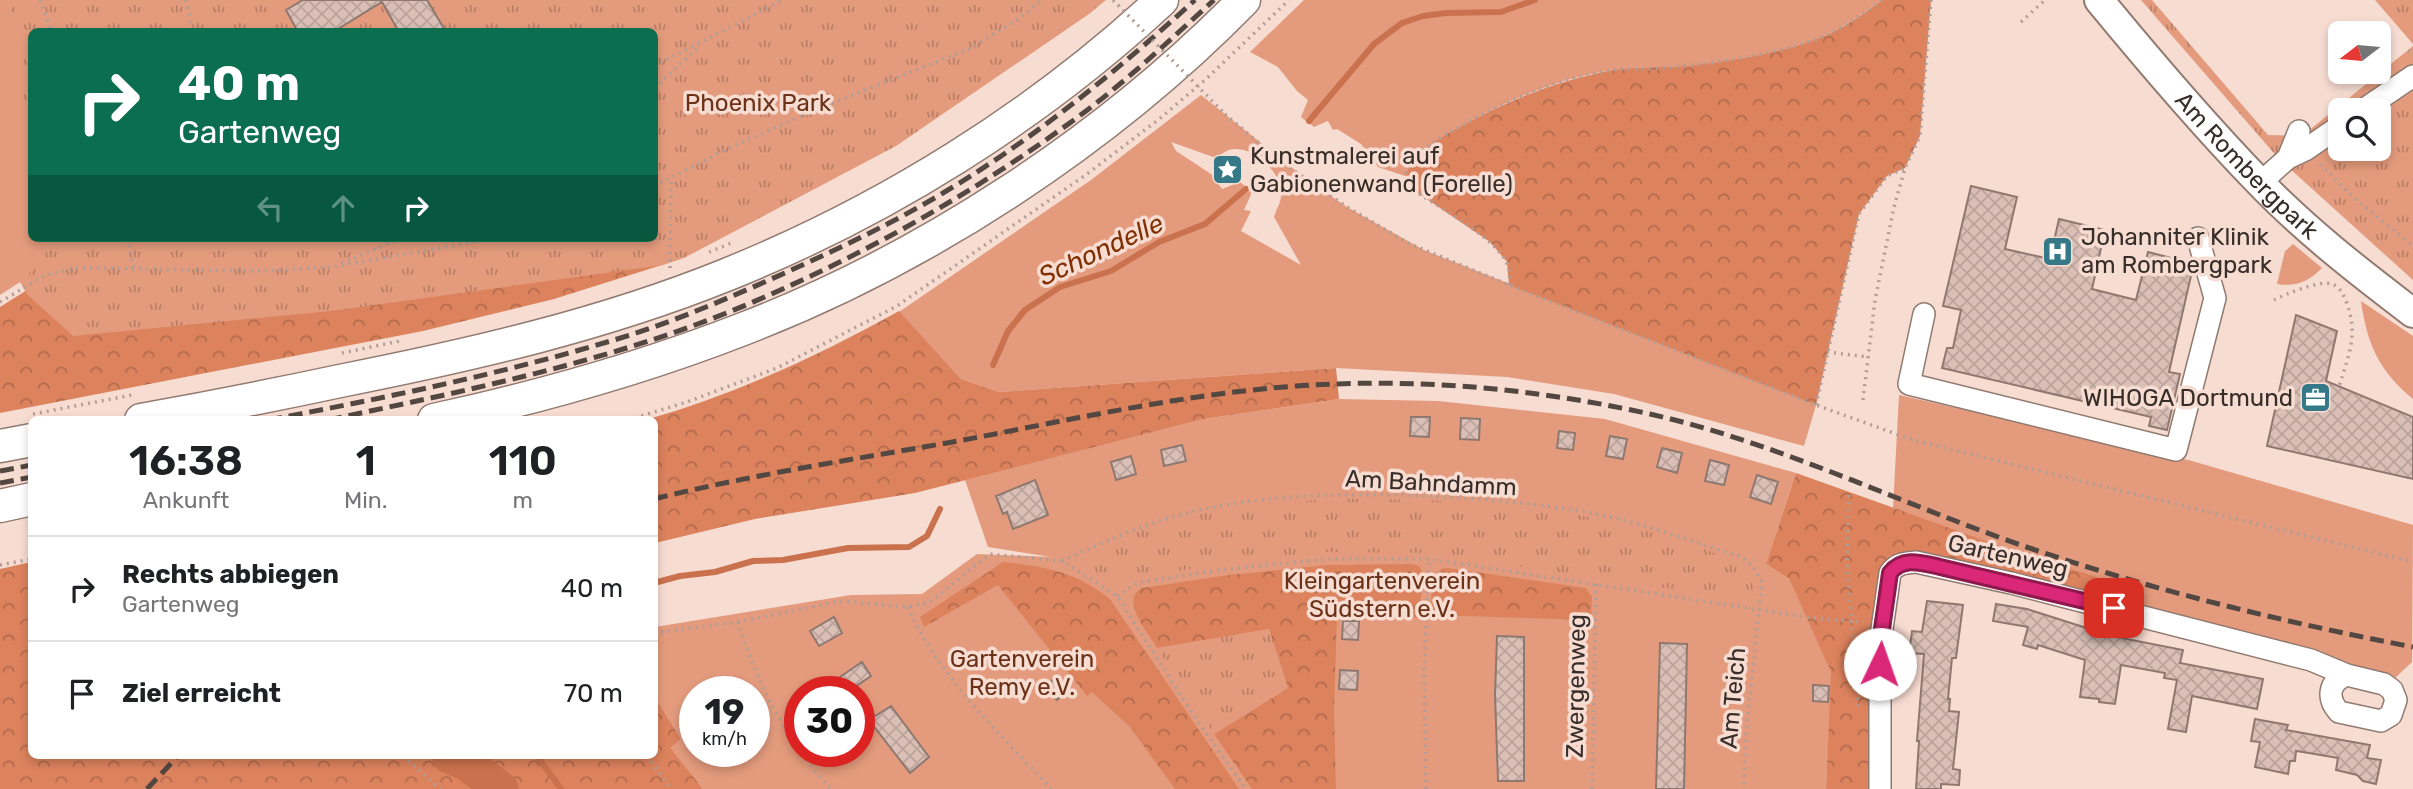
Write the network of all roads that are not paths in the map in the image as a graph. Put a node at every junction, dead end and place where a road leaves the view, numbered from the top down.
1 (1163, 0) edge
2 (1244, 0) edge
3 (2099, 0) edge
4 (2413, 76) edge
5 (2381, 98) edge
6 (2328, 132) edge
7 (2260, 183) junction
8 (2198, 238) dead end
9 (2413, 313) edge
10 (1924, 314) dead end
11 (137, 407) edge
12 (451, 416) edge
13 (28, 428) edge
14 (0, 446) edge
15 (28, 500) edge
16 (0, 506) edge
17 (2347, 675) dead end
18 (1880, 789) edge

1 - 11 highway
2 - 12 highway
3 - 7 main road, Am Rombergpark
4 - 5 street
6 - 7 street
7 - 9 main road, Am Rombergpark
8 - 10 street
13 - 14 highway
15 - 16 highway
17 - 18 street, Gartenweg

